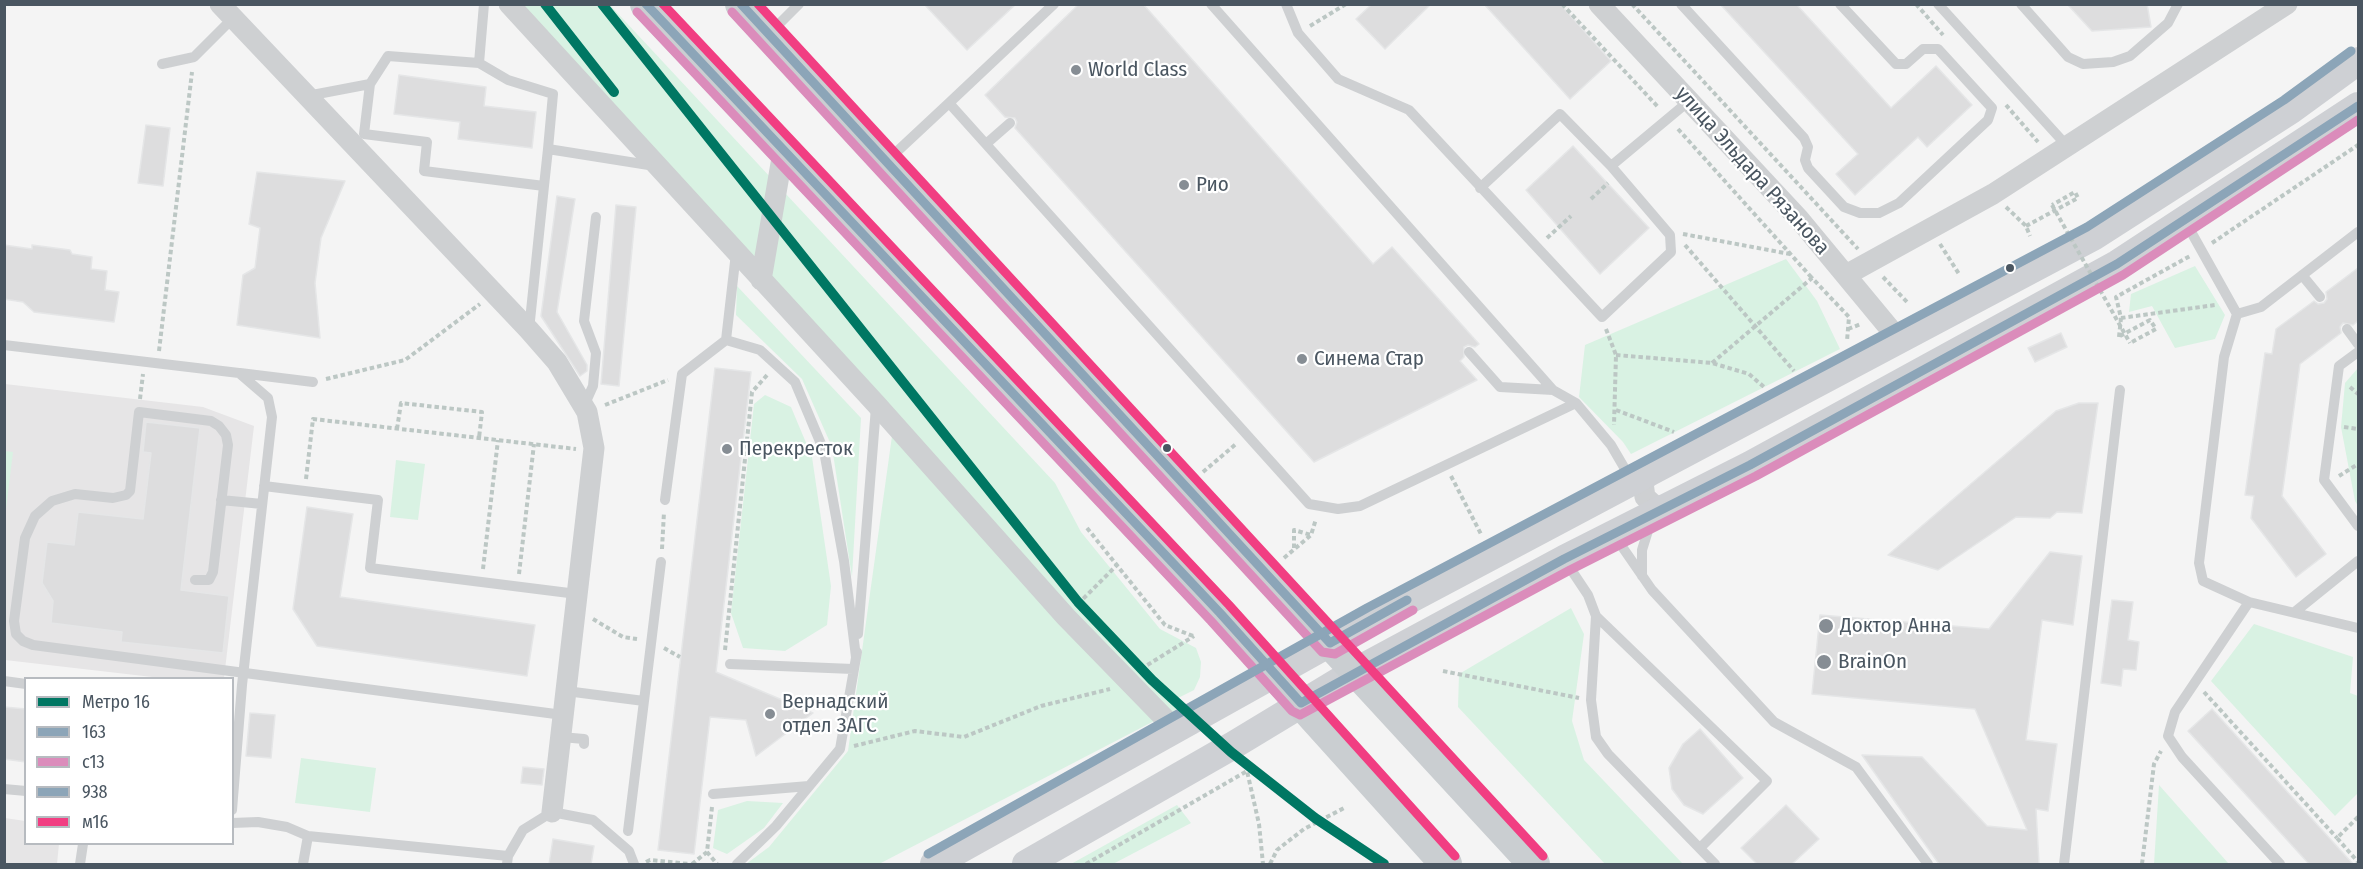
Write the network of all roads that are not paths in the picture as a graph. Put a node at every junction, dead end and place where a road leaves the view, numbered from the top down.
1 (484, 4) edge
2 (509, 4) edge
3 (646, 4) edge
4 (741, 4) edge
5 (799, 4) edge
6 (1054, 4) edge
7 (1210, 4) edge
8 (1286, 4) edge
9 (1681, 4) edge
10 (1840, 4) edge
11 (1938, 4) edge
12 (2021, 4) edge
13 (2178, 4) edge
14 (1602, 6) edge
15 (2273, 8) edge
16 (227, 11) edge
17 (768, 34) junction
18 (2358, 60) edge
19 (479, 63) junction
20 (162, 64) dead end
21 (370, 84) junction
22 (307, 96) junction
23 (1689, 101) junction
24 (949, 103) junction
25 (2358, 106) edge
26 (1010, 123) dead end
27 (986, 144) junction
28 (2068, 147) junction
29 (548, 149) junction
30 (783, 152) junction
31 (886, 162) junction
32 (657, 166) junction
33 (1614, 170) junction
34 (544, 186) junction
35 (1480, 188) junction
36 (596, 217) dead end
37 (2185, 221) junction
38 (2358, 232) edge
39 (736, 252) junction
40 (1846, 275) junction
41 (2302, 275) junction
42 (761, 280) junction
43 (2320, 297) dead end
44 (2238, 314) junction
45 (2347, 329) dead end
46 (529, 330) junction
47 (726, 340) junction
48 (1900, 341) junction
49 (2358, 344) edge
50 (4, 345) edge
51 (1469, 352) dead end
52 (2358, 352) edge
53 (239, 374) junction
54 (313, 382) road end
55 (1553, 390) junction
56 (2120, 390) dead end
57 (1576, 403) junction
58 (876, 404) junction
59 (585, 410) junction
60 (1643, 475) junction
61 (264, 486) junction
62 (221, 500) junction
63 (665, 500) dead end
64 (262, 504) junction
65 (1662, 510) junction
66 (2358, 526) edge
67 (1614, 535) junction
68 (1564, 559) junction
69 (2358, 561) edge
70 (661, 562) dead end
71 (1642, 576) junction
72 (195, 580) dead end
73 (577, 600) junction
74 (2249, 602) junction
75 (2296, 611) junction
76 (1596, 616) junction
77 (2358, 628) edge
78 (1330, 643) junction
79 (856, 657) junction
80 (730, 664) dead end
81 (853, 669) junction
82 (1356, 671) junction
83 (243, 673) junction
84 (1276, 674) junction
85 (4, 681) edge
86 (24, 684) edge
87 (566, 691) junction
88 (644, 701) junction
89 (1301, 703) junction
90 (563, 715) junction
91 (1175, 729) junction
92 (561, 736) junction
93 (235, 740) edge
94 (584, 744) dead end
95 (234, 763) edge
96 (809, 786) junction
97 (4, 789) edge
98 (24, 791) edge
99 (713, 794) road end
100 (552, 812) junction
101 (234, 823) edge
102 (628, 831) dead end
103 (308, 836) junction
104 (83, 845) edge
105 (1700, 848) junction
106 (507, 860) edge
107 (80, 864) edge
108 (303, 864) edge
109 (634, 864) edge
110 (736, 864) edge
111 (934, 864) edge
112 (1026, 864) edge
113 (1446, 864) edge
114 (1534, 864) edge
115 (1715, 864) edge
116 (1928, 864) edge
117 (2064, 864) edge
118 (2280, 864) edge

1 - 19 lane
2 - 32 street
3 - 30 main road
4 - 17 main road
5 - 17 lane
6 - 24 lane
7 - 55 lane
8 - 35 lane
9 - 10 lane
11 - 28 lane
12 - 13 lane
14 - 23 street, улица Эльдара Рязанова
15 - 28 street
16 - 20 lane
16 - 22 street
17 - 31 main road
18 - 48 main road
19 - 21 lane
19 - 29 lane
21 - 22 lane
21 - 34 lane
22 - 46 street
23 - 33 lane
23 - 40 street, улица Эльдара Рязанова
24 - 27 lane
24 - 31 lane
25 - 37 main road
26 - 27 lane
27 - 57 lane
28 - 40 street
29 - 32 lane
29 - 34 lane
30 - 42 street
30 - 84 main road
31 - 78 main road
32 - 39 street
33 - 35 lane
33 - 35 lane
34 - 46 lane
36 - 59 lane
37 - 44 lane
37 - 65 main road
38 - 41 lane
39 - 42 street
39 - 47 lane
40 - 48 street, улица Эльдара Рязанова
41 - 43 lane
41 - 44 lane
42 - 58 street
44 - 74 lane
45 - 49 lane
46 - 59 street
47 - 63 lane
47 - 79 lane
48 - 60 main road
50 - 53 lane
51 - 55 lane
52 - 66 lane
53 - 54 lane
53 - 61 lane
55 - 57 lane
56 - 117 lane
57 - 60 lane
58 - 79 lane
58 - 91 street
59 - 73 street
60 - 65 street
60 - 78 main road
61 - 64 lane
61 - 73 lane
62 - 64 lane
62 - 72 lane
62 - 83 lane
64 - 83 lane
65 - 67 main road
65 - 71 lane
67 - 68 main road
67 - 71 lane
68 - 76 lane
68 - 82 main road
69 - 75 lane
70 - 88 lane
71 - 116 lane
73 - 87 street
74 - 75 lane
74 - 118 lane
75 - 77 lane
76 - 105 lane
76 - 105 lane
78 - 82 main road
78 - 84 main road
79 - 81 lane
80 - 81 lane
81 - 96 lane
82 - 89 main road
82 - 114 main road
83 - 90 lane
83 - 93 lane
84 - 89 main road
84 - 91 main road
85 - 86 lane
87 - 88 lane
87 - 90 street
88 - 102 lane
89 - 112 main road
89 - 113 main road
90 - 92 street
91 - 111 main road
92 - 94 lane
92 - 100 street
93 - 95 lane
96 - 99 lane
96 - 110 lane
97 - 98 lane
100 - 106 lane
100 - 109 lane
101 - 103 lane
103 - 106 lane
103 - 108 lane
104 - 107 lane
105 - 115 lane

